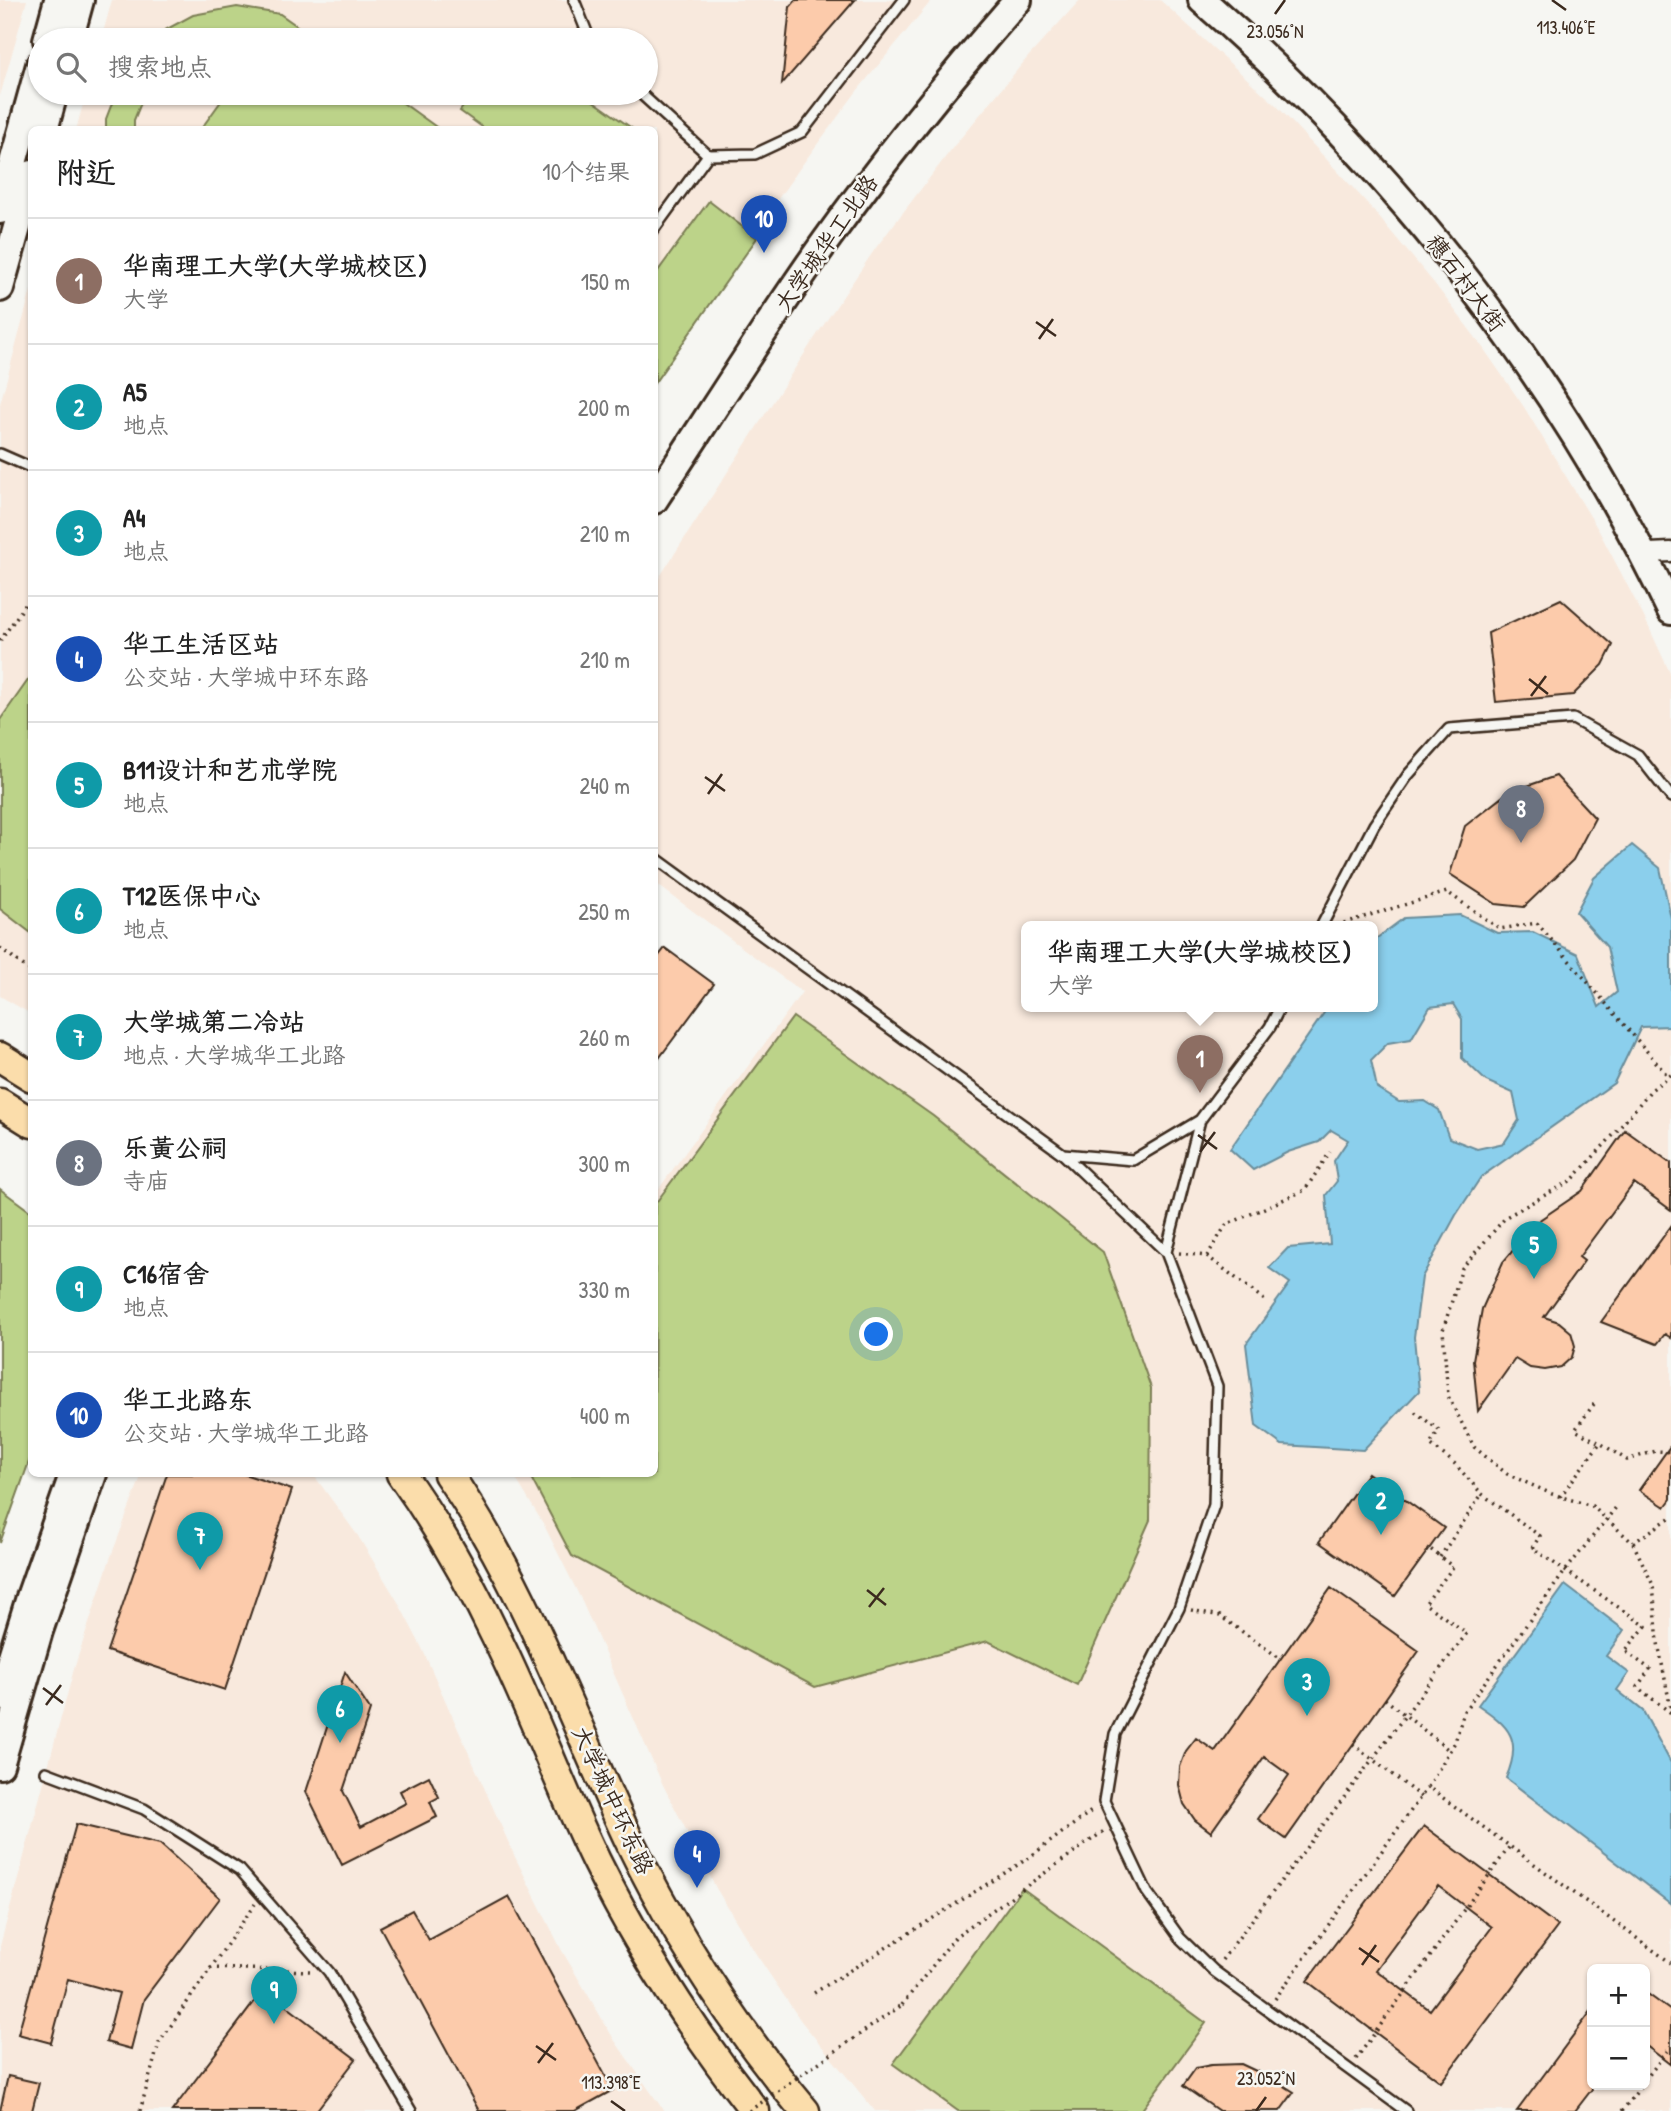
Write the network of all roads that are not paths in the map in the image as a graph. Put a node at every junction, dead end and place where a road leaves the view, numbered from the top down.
1 (58, 0) edge
2 (80, 0) edge
3 (574, 0) edge
4 (905, 0) edge
5 (993, 0) edge
6 (1018, 0) edge
7 (1202, 0) edge
8 (50, 28) edge
9 (72, 28) edge
10 (585, 28) edge
11 (29, 105) edge
12 (51, 105) edge
13 (653, 105) edge
14 (45, 126) edge
15 (708, 155) junction
16 (28, 188) edge
17 (0, 210) edge
18 (658, 224) edge
19 (0, 288) edge
20 (0, 454) edge
21 (658, 460) edge
22 (28, 466) edge
23 (658, 494) edge
24 (1671, 552) edge
25 (1650, 553) dead end
26 (1671, 611) edge
27 (1671, 797) edge
28 (658, 860) edge
29 (1324, 921) edge
30 (1278, 1012) edge
31 (0, 1057) edge
32 (28, 1074) edge
33 (0, 1103) edge
34 (28, 1120) edge
35 (1200, 1120) junction
36 (1063, 1154) junction
37 (1166, 1252) junction
38 (73, 1477) edge
39 (92, 1477) edge
40 (403, 1477) edge
41 (450, 1477) edge
42 (0, 1696) edge
43 (0, 1765) edge
44 (46, 1772) dead end
45 (411, 2111) edge
46 (755, 2111) edge
47 (806, 2111) edge
48 (1406, 2111) edge

1 - 8 main road
2 - 9 main road
3 - 10 lane
4 - 15 lane
5 - 21 main road, 大学城华工北路
6 - 23 main road, 大学城华工北路
7 - 26 main road, 穗石村大街
11 - 17 main road
12 - 14 main road
13 - 15 lane
15 - 18 lane
16 - 19 main road
20 - 22 lane
24 - 25 street
27 - 29 lane
28 - 36 lane
30 - 35 lane
31 - 32 main road
33 - 34 main road
35 - 36 lane
35 - 37 lane
36 - 37 lane
37 - 48 lane
38 - 42 main road
39 - 43 main road
40 - 46 main road, 大学城中环东路
41 - 47 main road, 大学城中环东路
44 - 45 lane

